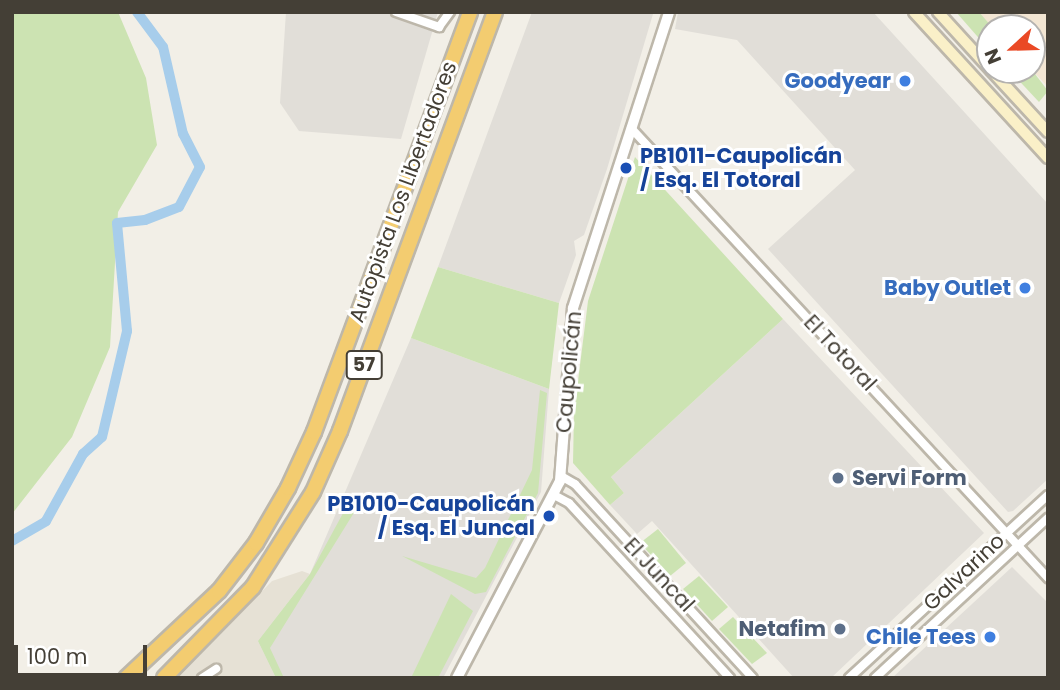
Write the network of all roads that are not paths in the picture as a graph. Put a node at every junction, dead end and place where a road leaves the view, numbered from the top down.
1 (396, 12) edge
2 (450, 12) edge
3 (470, 12) edge
4 (495, 12) edge
5 (669, 12) edge
6 (914, 12) edge
7 (938, 12) edge
8 (957, 34) junction
9 (944, 46) junction
10 (976, 55) edge
11 (1003, 84) edge
12 (631, 128) junction
13 (1048, 132) edge
14 (1048, 158) edge
15 (561, 476) junction
16 (554, 495) junction
17 (1048, 495) edge
18 (1048, 518) edge
19 (1007, 533) junction
20 (1018, 545) junction
21 (1048, 578) edge
22 (216, 669) dead end
23 (126, 678) edge
24 (164, 678) edge
25 (202, 678) edge
26 (457, 678) edge
27 (730, 678) edge
28 (753, 678) edge
29 (849, 678) edge
30 (875, 678) edge

1 - 2 street
3 - 23 highway, Autopista Los Libertadores / 57
4 - 24 highway, Autopista Los Libertadores / 57
5 - 12 street, Caupolicán
6 - 9 main road
7 - 8 main road
8 - 9 main road
8 - 10 main road
9 - 14 main road
11 - 13 main road
12 - 15 street, Caupolicán
12 - 19 street, El Totoral
15 - 16 street, Caupolicán
15 - 28 street, El Juncal
16 - 26 street, Caupolicán
16 - 27 street, El Juncal
17 - 19 street, Galvarino
18 - 20 street, Galvarino
19 - 20 street, El Totoral
19 - 29 street, Galvarino
20 - 21 street, El Totoral
20 - 30 street, Galvarino
22 - 25 street

